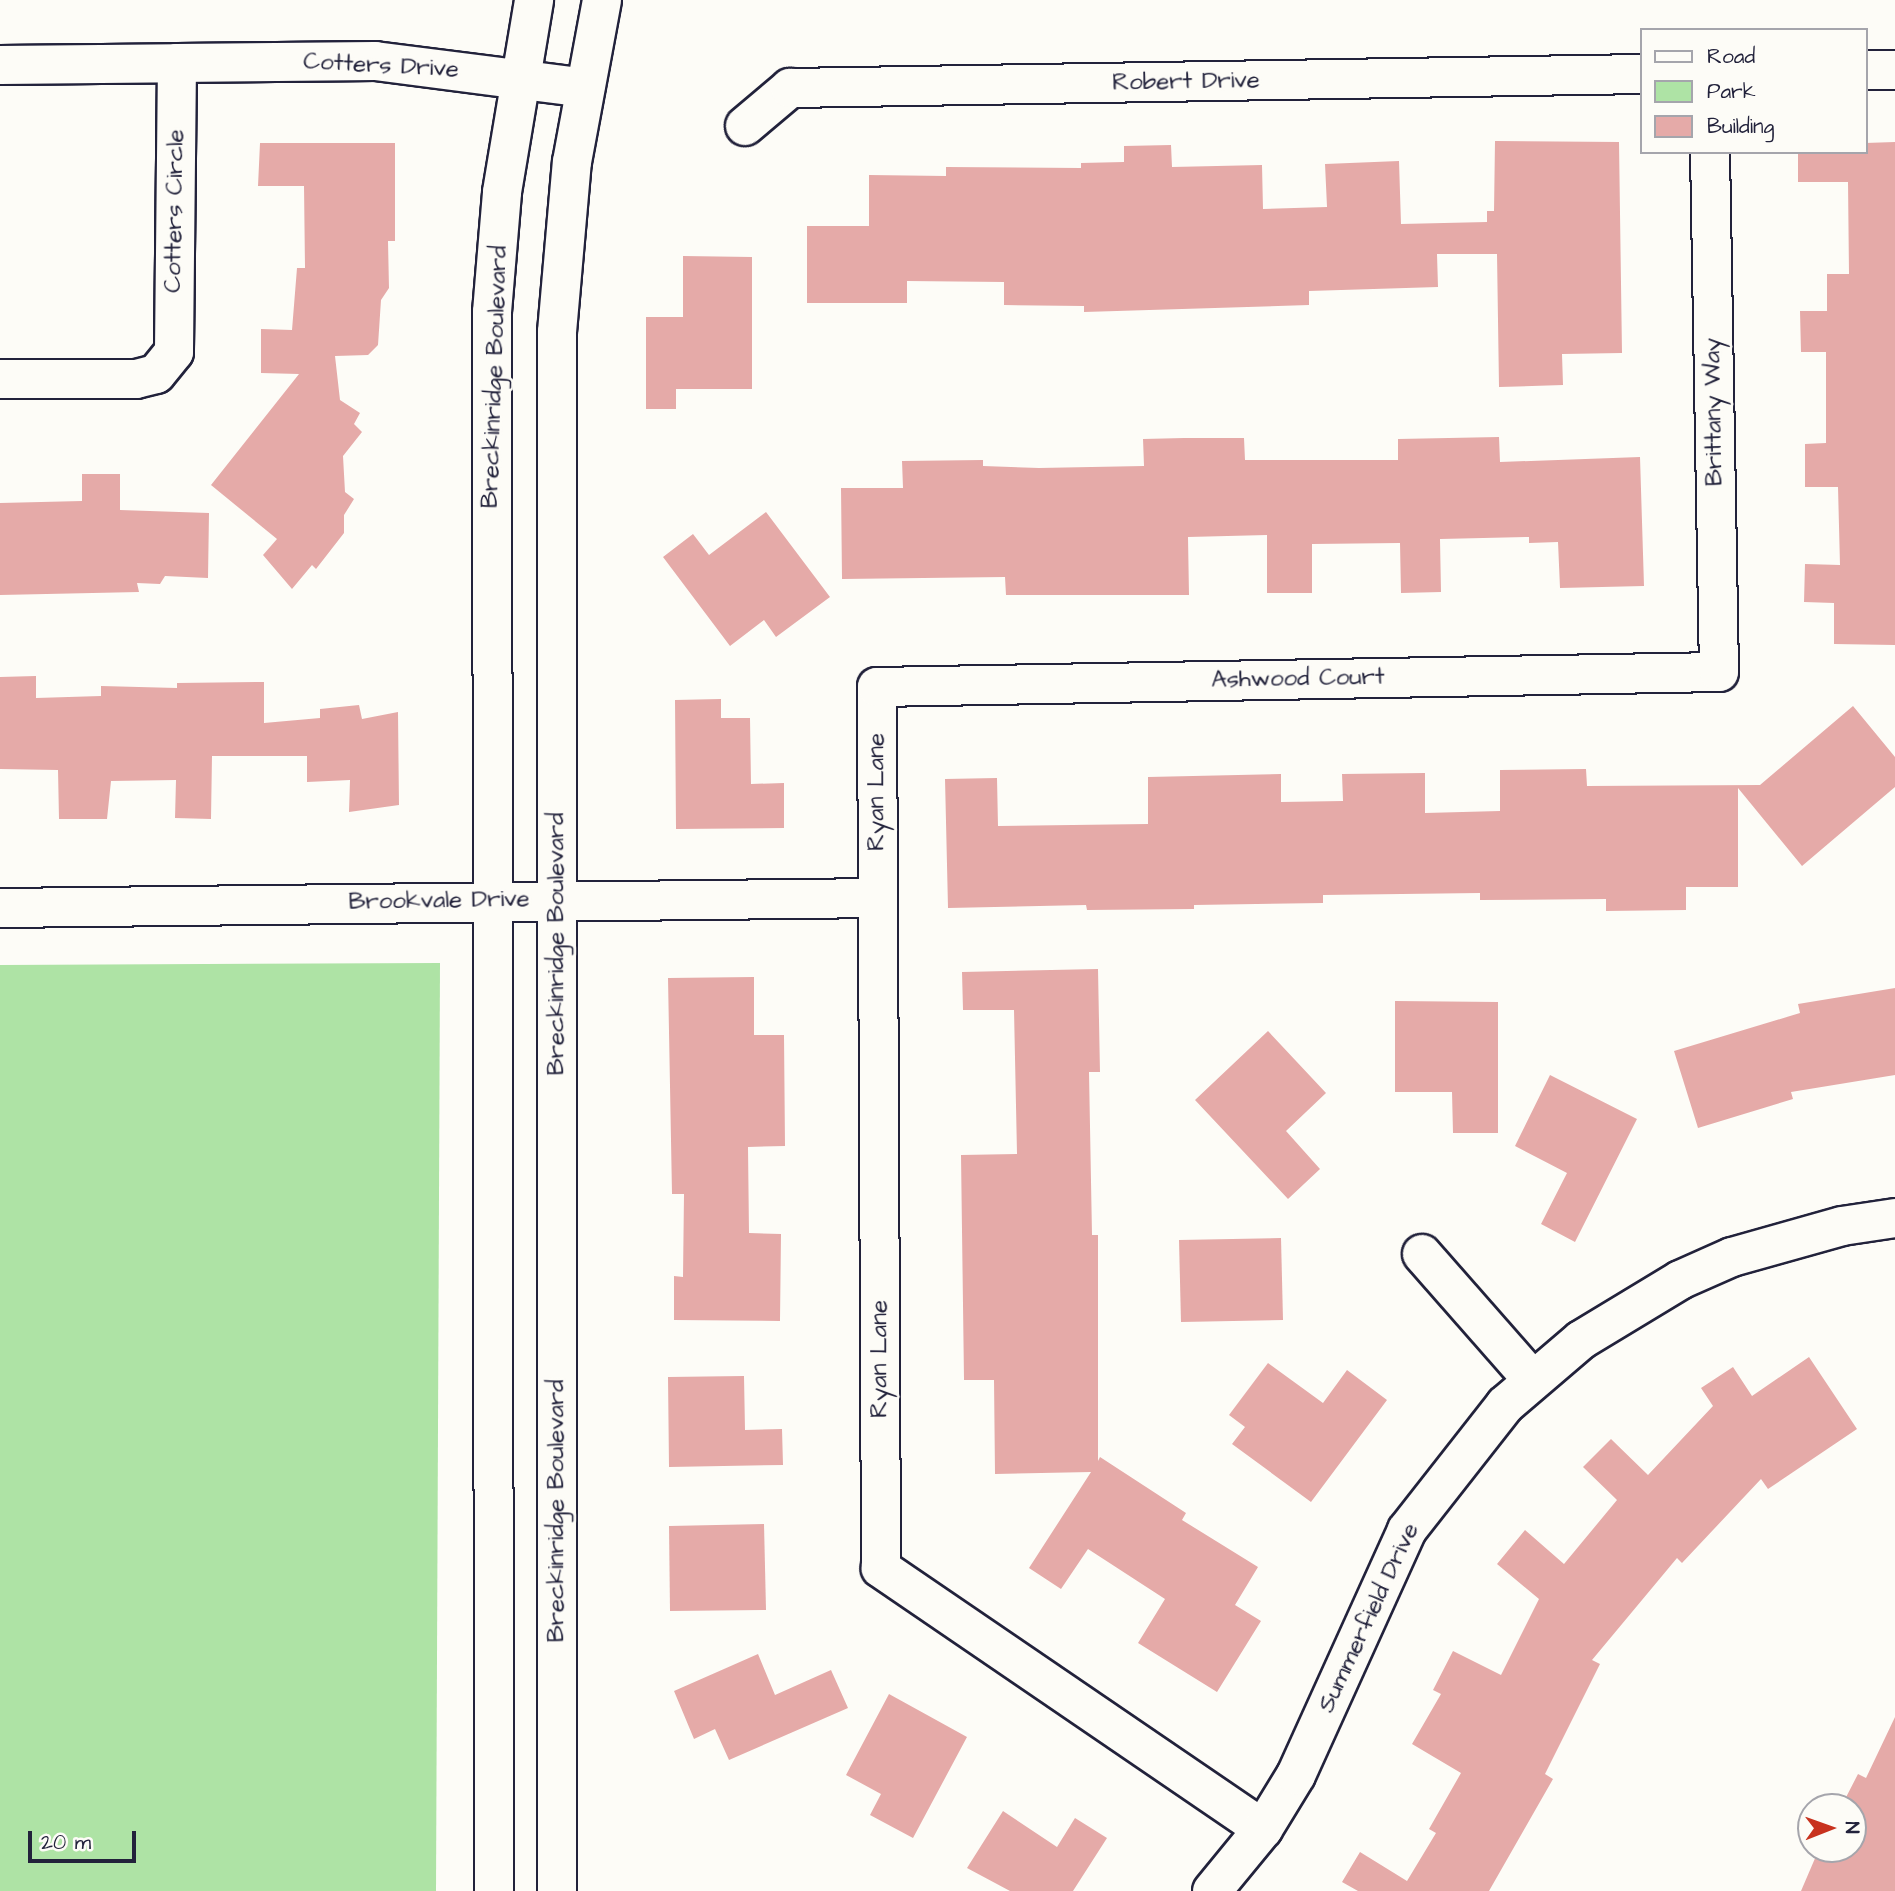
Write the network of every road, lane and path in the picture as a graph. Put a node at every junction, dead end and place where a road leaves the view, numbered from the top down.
1 (534, 0) edge
2 (602, 0) edge
3 (177, 62) junction
4 (0, 65) edge
5 (1867, 70) edge
6 (1895, 70) edge
7 (1640, 74) edge
8 (521, 77) junction
9 (585, 88) junction
10 (745, 126) dead end
11 (1710, 154) edge
12 (0, 379) edge
13 (1719, 672) joint
14 (877, 687) joint
15 (878, 898) junction
16 (495, 900) junction
17 (557, 900) junction
18 (0, 908) edge
19 (1895, 1218) edge
20 (1422, 1254) dead end
21 (1532, 1379) junction
22 (1263, 1829) junction
23 (494, 1891) edge
24 (557, 1891) edge
25 (1212, 1891) edge

1 - 8 street, Breckinridge Boulevard
2 - 9 street, Breckinridge Boulevard
3 - 4 street
3 - 8 street, Cotters Drive
3 - 12 street, Cotters Circle
5 - 6 street
7 - 10 street, Robert Drive
8 - 9 street, Cotters Drive
8 - 16 street, Breckinridge Boulevard
9 - 17 street, Breckinridge Boulevard
11 - 13 street, Brittany Way
13 - 14 street, Ashwood Court
14 - 15 street, Ryan Lane
15 - 17 street, Brookvale Drive
15 - 22 street, Ryan Lane
16 - 17 street, Brookvale Drive
16 - 18 street, Brookvale Drive
16 - 23 street, Breckinridge Boulevard
17 - 24 street, Breckinridge Boulevard
19 - 21 street, Summerfield Drive
20 - 21 street
21 - 22 street, Summerfield Drive
22 - 25 street, Summerfield Drive

